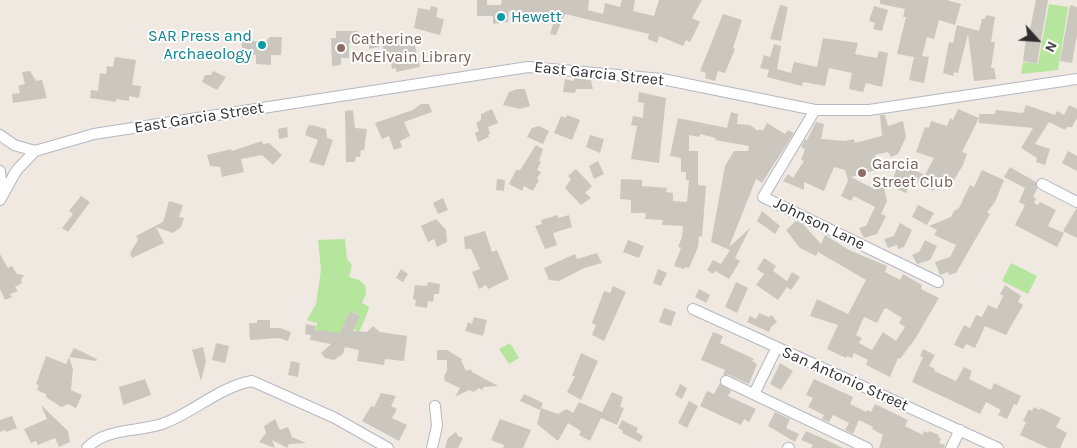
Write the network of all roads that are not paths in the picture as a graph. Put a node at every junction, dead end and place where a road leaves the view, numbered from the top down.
1 (1077, 79) edge
2 (815, 110) junction
3 (0, 135) edge
4 (35, 151) junction
5 (0, 171) edge
6 (1042, 184) dead end
7 (1, 197) edge
8 (1077, 202) edge
9 (938, 282) dead end
10 (693, 309) dead end
11 (776, 349) junction
12 (726, 381) dead end
13 (754, 394) junction
14 (435, 406) dead end
15 (960, 430) junction
16 (87, 448) edge
17 (388, 448) edge
18 (432, 448) edge
19 (867, 448) edge
20 (951, 448) edge
21 (998, 448) edge

1 - 2 street, East Garcia Street
2 - 4 street, East Garcia Street
2 - 9 street, Johnson Lane
3 - 4 street
4 - 7 street
5 - 7 street
6 - 8 street
10 - 11 street, San Antonio Street
11 - 13 street
11 - 15 street, San Antonio Street
12 - 13 street
13 - 19 street
14 - 18 street
15 - 20 street
15 - 21 street, San Antonio Street
16 - 17 street

